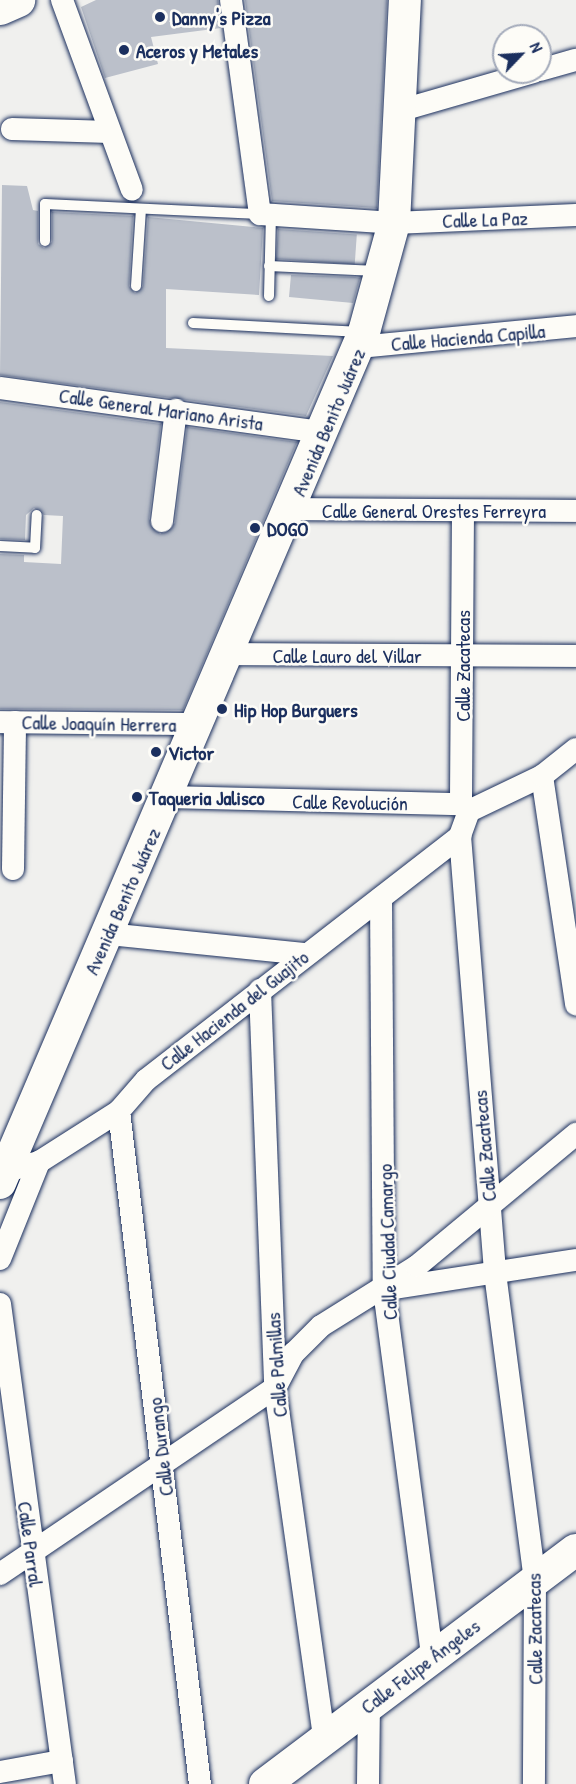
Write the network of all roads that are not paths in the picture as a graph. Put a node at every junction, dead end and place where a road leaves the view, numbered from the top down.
1 (18, 0) edge
2 (62, 0) edge
3 (231, 0) edge
4 (405, 0) edge
5 (0, 8) edge
6 (576, 60) edge
7 (552, 67) edge
8 (492, 84) edge
9 (402, 110) junction
10 (12, 129) dead end
11 (110, 132) junction
12 (137, 199) junction
13 (265, 215) junction
14 (576, 215) edge
15 (394, 223) junction
16 (45, 241) dead end
17 (269, 266) junction
18 (384, 271) junction
19 (136, 286) dead end
20 (269, 296) dead end
21 (193, 323) dead end
22 (576, 326) edge
23 (362, 340) junction
24 (0, 388) edge
25 (176, 410) junction
26 (322, 432) junction
27 (291, 509) junction
28 (463, 511) junction
29 (576, 511) edge
30 (37, 515) dead end
31 (162, 521) dead end
32 (0, 546) edge
33 (227, 654) junction
34 (462, 656) junction
35 (576, 656) edge
36 (7, 722) edge
37 (198, 724) junction
38 (576, 749) edge
39 (542, 776) junction
40 (168, 797) junction
41 (465, 808) junction
42 (460, 836) junction
43 (13, 869) dead end
44 (381, 898) junction
45 (569, 899) edge
46 (108, 934) junction
47 (305, 954) junction
48 (260, 990) junction
49 (576, 1004) edge
50 (120, 1111) junction
51 (576, 1134) edge
52 (39, 1162) junction
53 (1, 1177) edge
54 (488, 1204) junction
55 (0, 1259) edge
56 (576, 1260) edge
57 (495, 1274) junction
58 (384, 1290) junction
59 (0, 1304) edge
60 (275, 1388) junction
61 (161, 1461) junction
62 (32, 1550) junction
63 (576, 1550) edge
64 (0, 1574) edge
65 (535, 1580) junction
66 (432, 1656) junction
67 (369, 1705) junction
68 (324, 1737) junction
69 (62, 1761) junction
70 (0, 1772) edge
71 (65, 1784) edge
72 (200, 1784) edge
73 (265, 1784) edge
74 (368, 1784) edge
75 (534, 1784) edge

1 - 5 main road
2 - 11 street
3 - 13 street
4 - 9 street, Avenida Benito Juárez
6 - 7 street
8 - 9 street
9 - 15 street, Avenida Benito Juárez
10 - 11 street
11 - 12 street
12 - 13 lane
12 - 16 lane
12 - 19 lane
13 - 15 street, Calle La Paz
13 - 17 lane
14 - 15 street, Calle La Paz
15 - 18 street, Avenida Benito Juárez
17 - 18 lane
17 - 20 lane
18 - 23 street, Avenida Benito Juárez
21 - 23 lane
22 - 23 street, Calle Hacienda Capilla
23 - 26 street, Avenida Benito Juárez
24 - 25 street, Calle General Mariano Arista
25 - 26 street, Calle General Mariano Arista
25 - 31 street
26 - 27 street, Avenida Benito Juárez
27 - 28 street, Calle General Orestes Ferreyra
27 - 33 street, Avenida Benito Juárez
28 - 29 street, Calle General Orestes Ferreyra
28 - 34 street, Calle Zacatecas
30 - 32 lane
33 - 34 street, Calle Lauro del Villar
33 - 37 street, Avenida Benito Juárez
34 - 35 street, Calle Lauro del Villar
34 - 41 street, Calle Zacatecas
36 - 37 street, Calle Joaquín Herrera
36 - 43 street
37 - 40 street, Avenida Benito Juárez
38 - 39 street
39 - 41 street
39 - 45 street
40 - 41 street, Calle Revolución
40 - 46 street, Avenida Benito Juárez
41 - 42 street, Calle Zacatecas
42 - 44 street, Calle Hacienda del Guajito
42 - 54 street, Calle Zacatecas
44 - 47 street, Calle Hacienda del Guajito
44 - 58 street, Calle Ciudad Camargo
45 - 49 street
46 - 47 street
46 - 53 street, Avenida Benito Juárez
47 - 48 street, Calle Hacienda del Guajito
48 - 50 street, Calle Hacienda del Guajito
48 - 60 street, Calle Palmillas
50 - 52 street, Calle Hacienda del Guajito
50 - 61 street, Calle Durango
51 - 54 street
52 - 53 street, Calle Hacienda del Guajito
52 - 55 street
54 - 57 street, Calle Zacatecas
54 - 58 street
56 - 57 street
57 - 58 street
57 - 65 street, Calle Zacatecas
58 - 60 street
58 - 66 street, Calle Ciudad Camargo
59 - 62 street, Calle Parral
60 - 61 street
60 - 68 street, Calle Palmillas
61 - 62 street
61 - 72 street, Calle Durango
62 - 64 street
62 - 69 street, Calle Parral
63 - 65 street, Calle Felipe Ángeles
65 - 66 street, Calle Felipe Ángeles
65 - 75 street, Calle Zacatecas
66 - 67 street, Calle Felipe Ángeles
67 - 68 street, Calle Felipe Ángeles
67 - 74 street
68 - 73 street, Calle Felipe Ángeles
69 - 70 street
69 - 71 street, Calle Parral

